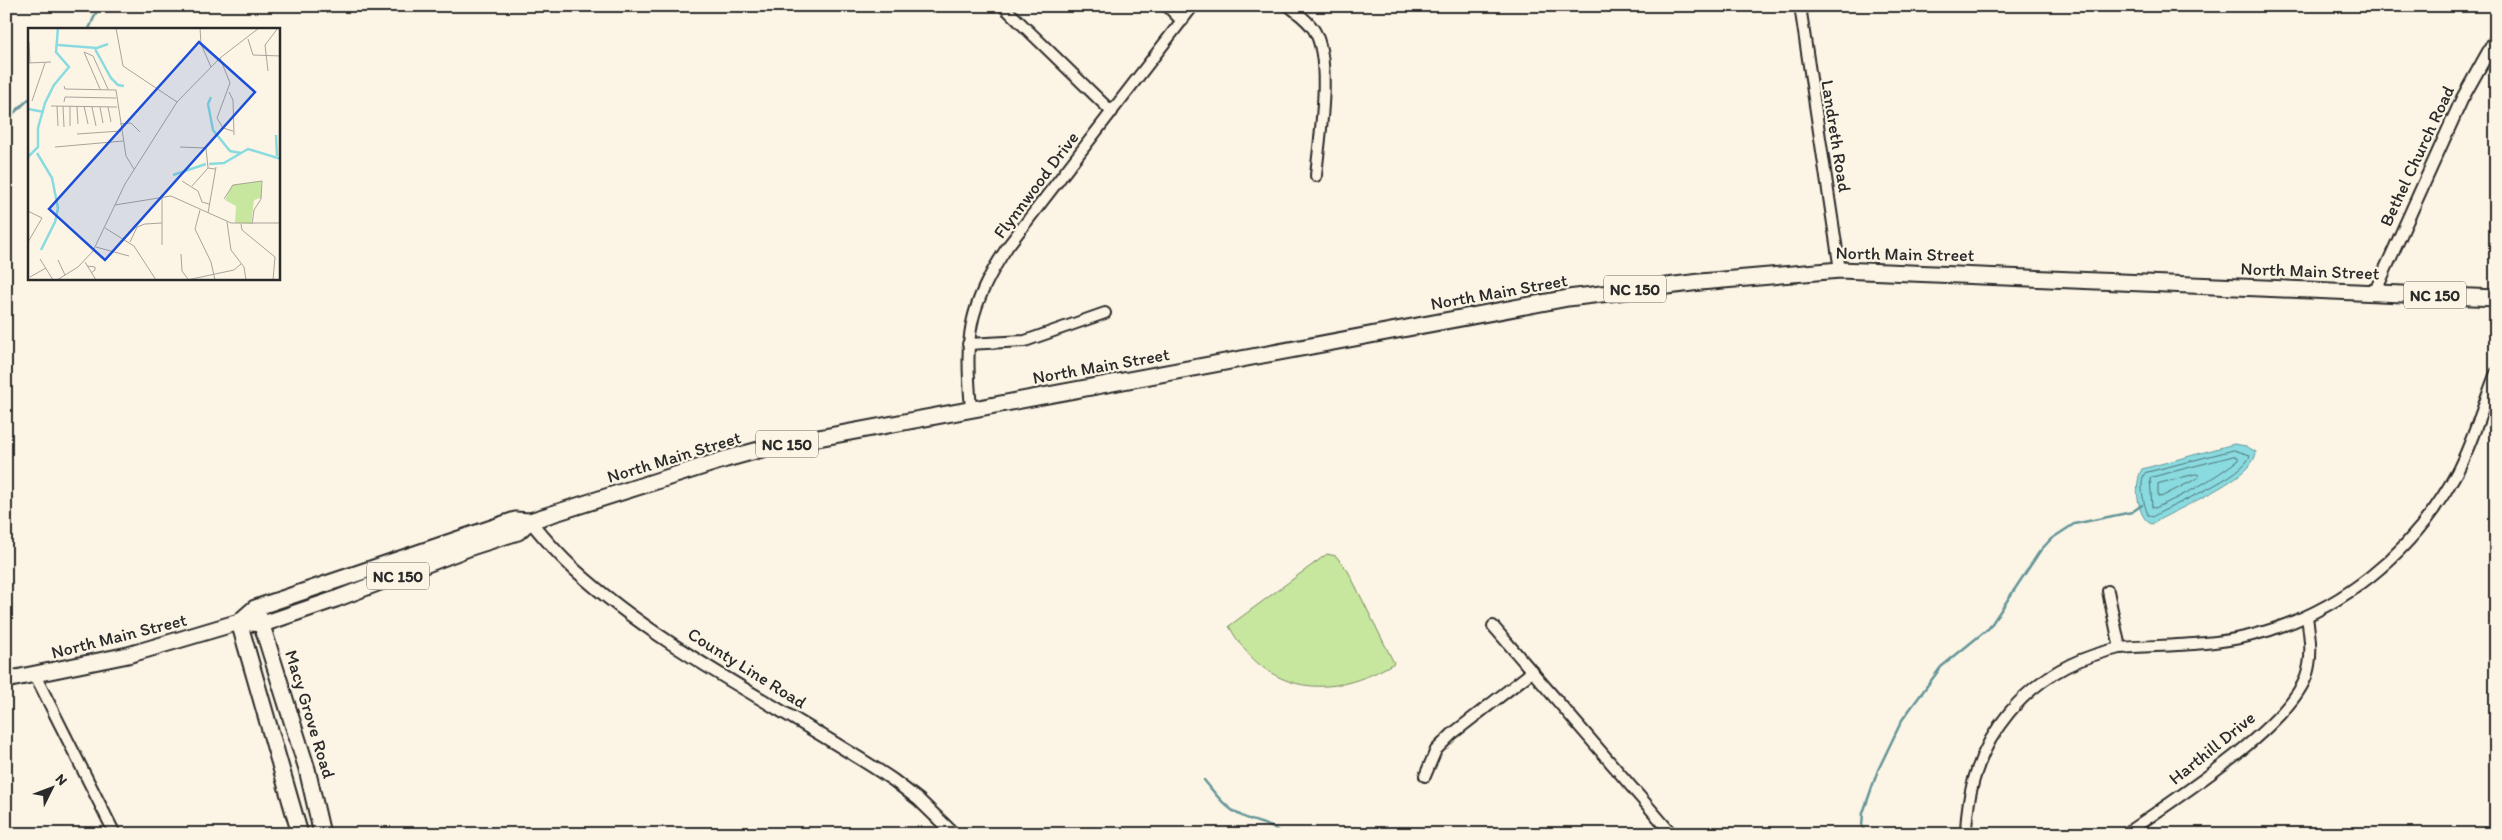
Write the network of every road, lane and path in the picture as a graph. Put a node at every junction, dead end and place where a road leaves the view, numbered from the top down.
1 (1003, 6) edge
2 (1167, 6) edge
3 (1193, 6) edge
4 (1288, 6) edge
5 (1800, 6) edge
6 (1182, 21) junction
7 (2496, 38) edge
8 (1112, 112) junction
9 (1316, 176) dead end
10 (1840, 270) junction
11 (2375, 292) junction
12 (2496, 298) edge
13 (1105, 313) dead end
14 (968, 344) junction
15 (2496, 373) edge
16 (971, 409) junction
17 (530, 522) junction
18 (2108, 591) dead end
19 (255, 608) junction
20 (2307, 616) junction
21 (239, 622) junction
22 (263, 624) junction
23 (1494, 626) dead end
24 (2120, 648) junction
25 (1533, 671) junction
26 (35, 675) junction
27 (6, 680) edge
28 (1425, 776) dead end
29 (115, 834) edge
30 (300, 834) edge
31 (322, 834) edge
32 (954, 834) edge
33 (1672, 834) edge
34 (1966, 834) edge
35 (2125, 834) edge

1 - 8 street
2 - 6 street
3 - 6 street, Flynnwood Drive
4 - 9 street
5 - 10 street, Landreth Road
6 - 8 street, Flynnwood Drive
7 - 11 street, Bethel Church Road
8 - 14 street, Flynnwood Drive
10 - 11 main road, North Main Street / NC 150
10 - 16 main road, North Main Street / NC 150
11 - 12 main road, North Main Street / NC 150
13 - 14 street
14 - 16 street, Flynnwood Drive
15 - 20 street
16 - 17 main road, North Main Street / NC 150
17 - 19 main road, North Main Street / NC 150
17 - 22 main road, North Main Street / NC 150
17 - 32 street, County Line Road
18 - 24 street
19 - 21 main road, North Main Street / NC 150
19 - 22 main road, Macy Grove Road
20 - 24 street
20 - 35 street, Harthill Drive
21 - 22 main road, North Main Street
21 - 26 main road, North Main Street
21 - 30 main road
22 - 31 main road, Macy Grove Road
23 - 25 street
24 - 34 street
25 - 28 street
25 - 33 street
26 - 27 main road, North Main Street
26 - 29 street

